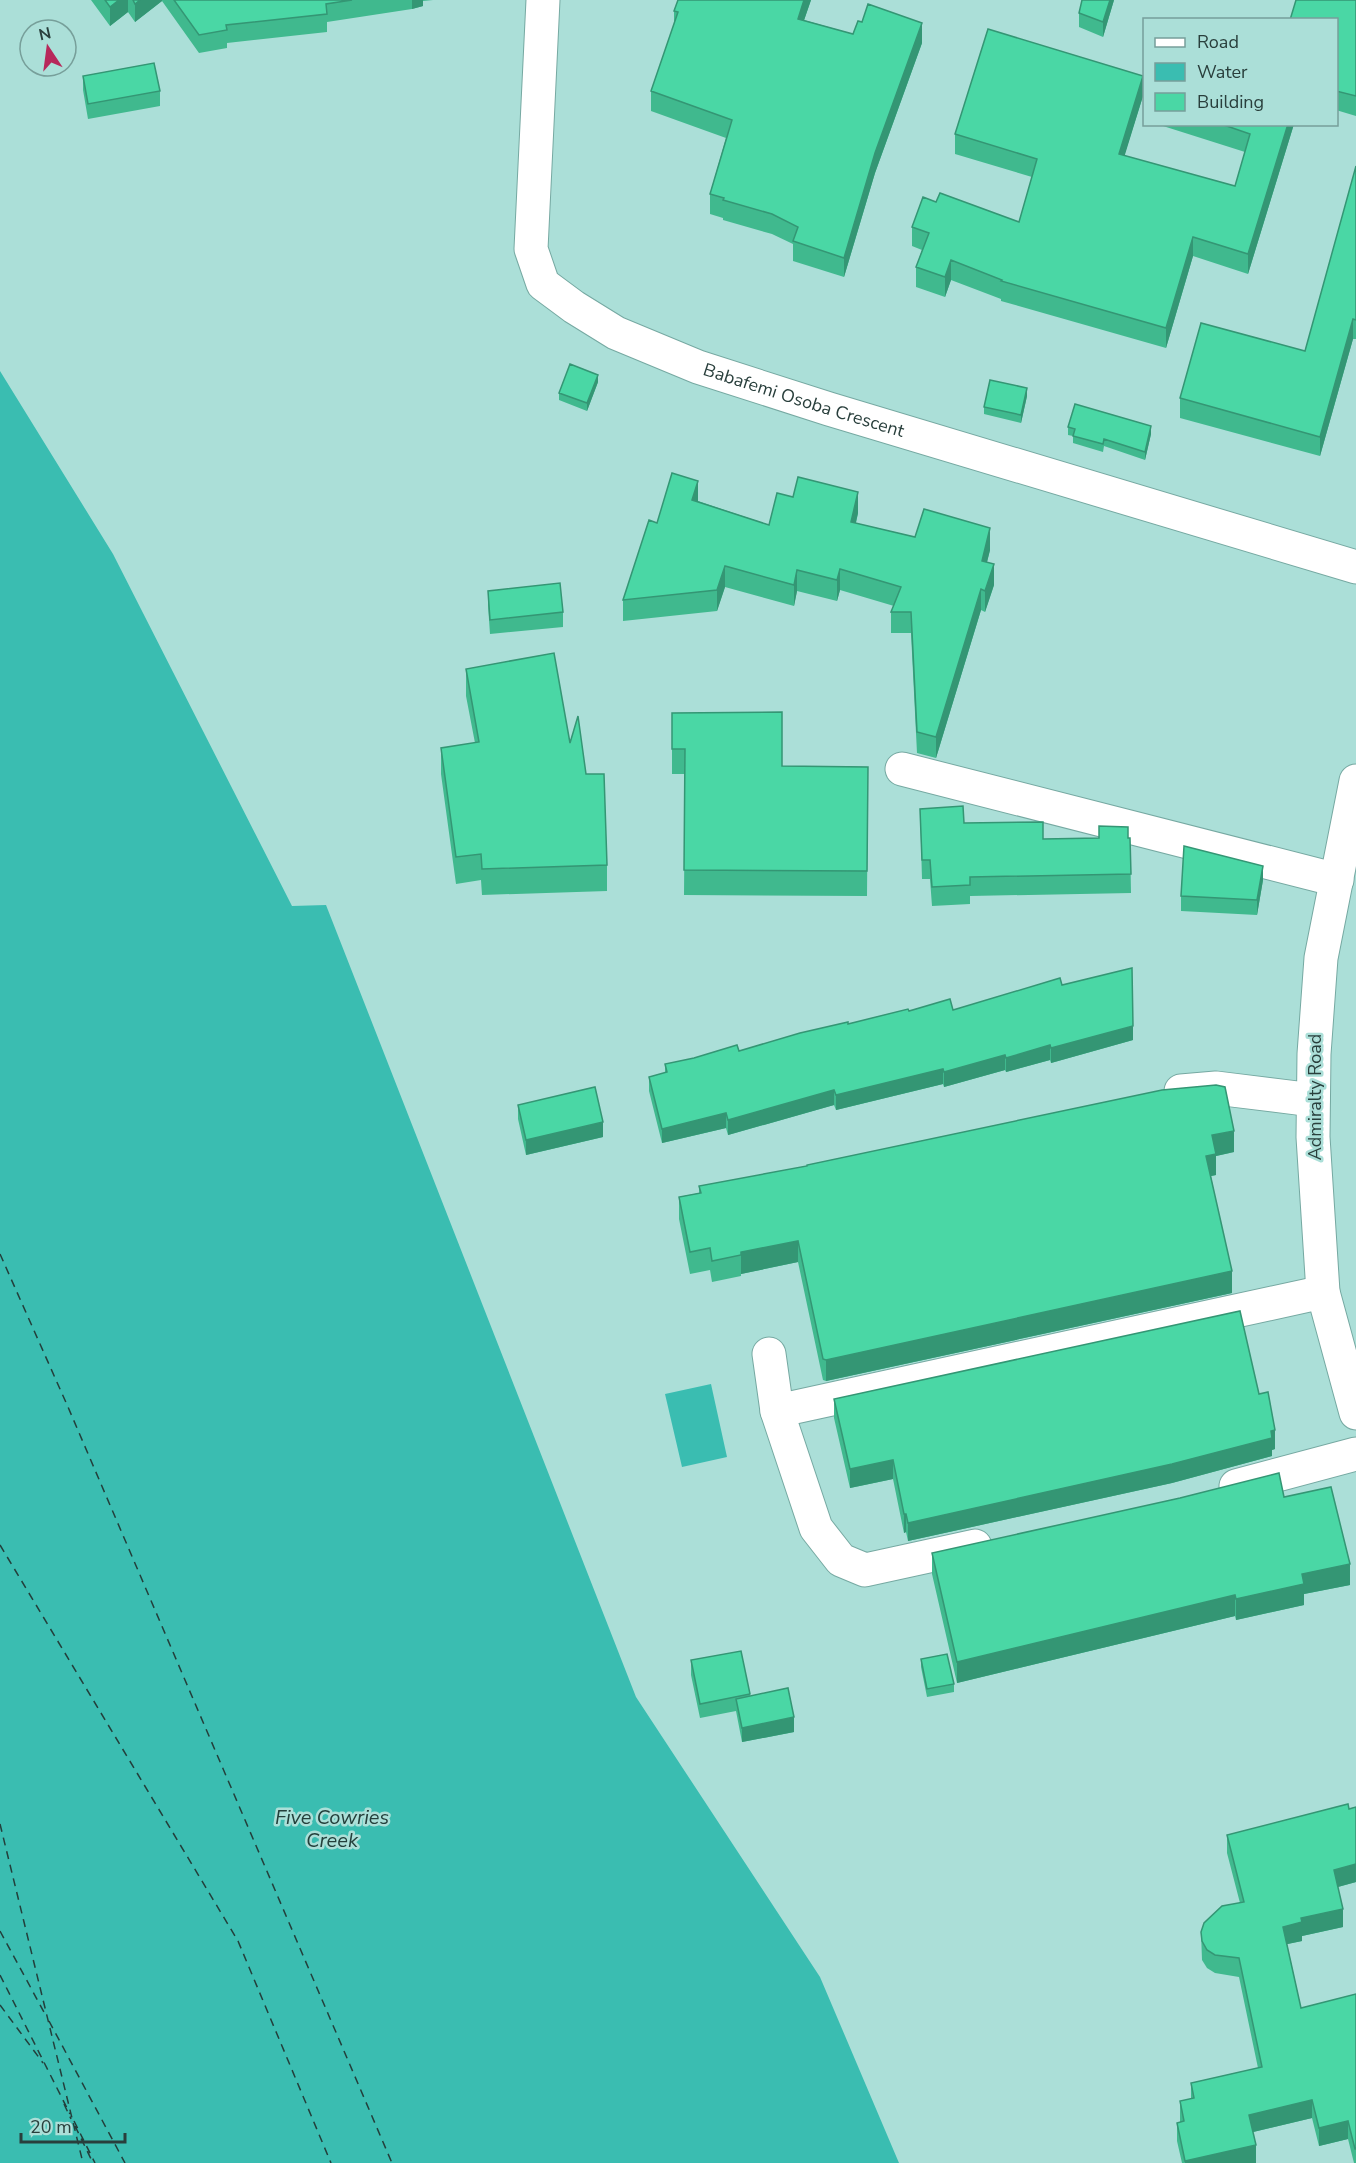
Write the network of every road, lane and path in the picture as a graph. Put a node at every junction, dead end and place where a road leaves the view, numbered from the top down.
1 (543, 0) edge
2 (1356, 567) edge
3 (902, 769) dead end
4 (1356, 781) edge
5 (1336, 880) junction
6 (1148, 1096) edge
7 (1313, 1100) junction
8 (1323, 1292) junction
9 (769, 1354) dead end
10 (777, 1412) junction
11 (1356, 1413) edge
12 (1356, 1454) edge
13 (1210, 1492) edge
14 (1004, 1539) edge

1 - 2 street, Babafemi Osoba Crescent
3 - 5 street
4 - 5 street, Admiralty Road
5 - 7 street, Admiralty Road
6 - 7 street
7 - 8 street, Admiralty Road
8 - 10 street
8 - 11 street, Admiralty Road
9 - 10 street
10 - 14 street
12 - 13 street

